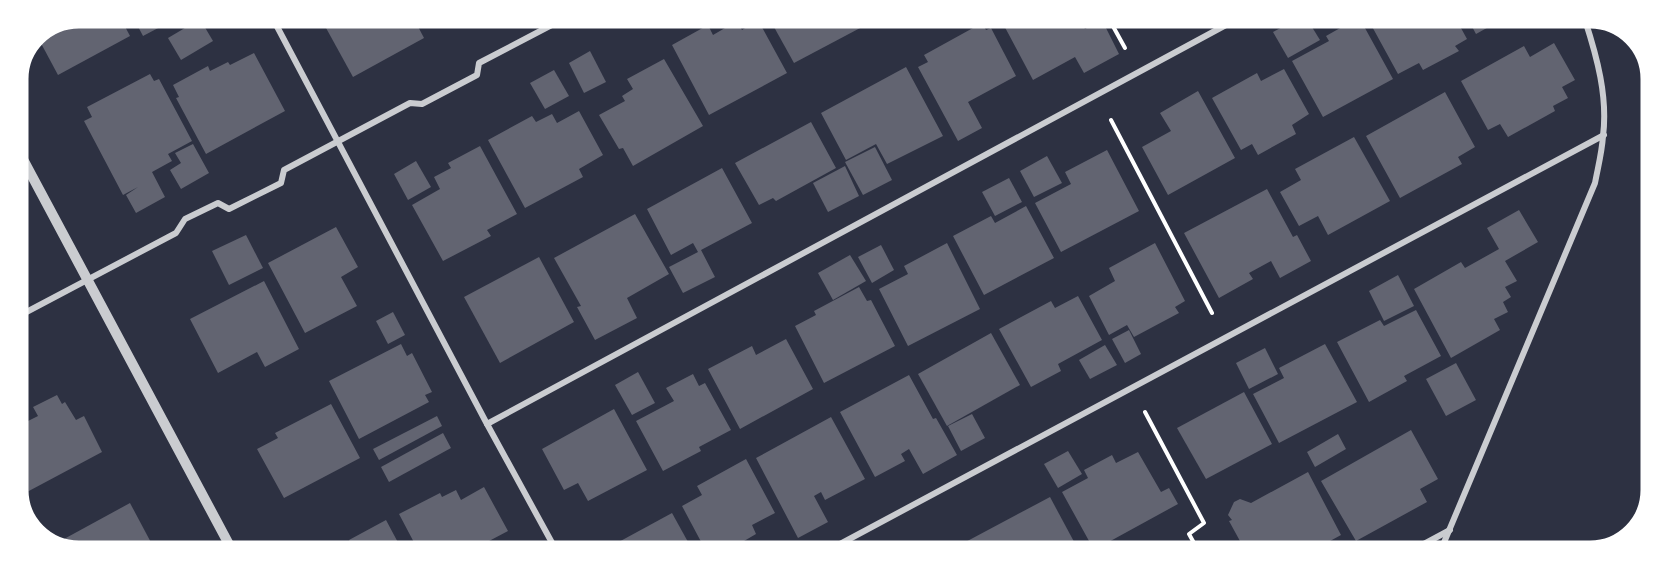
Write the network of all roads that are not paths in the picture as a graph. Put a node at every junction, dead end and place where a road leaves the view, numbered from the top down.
1 (277, 27) edge
2 (548, 27) edge
3 (1222, 27) edge
4 (1587, 27) edge
5 (1604, 135) junction
6 (339, 141) junction
7 (27, 167) edge
8 (88, 280) junction
9 (27, 312) edge
10 (487, 424) junction
11 (1450, 530) junction
12 (228, 542) edge
13 (552, 542) edge
14 (845, 542) edge
15 (1428, 542) edge
16 (1445, 542) edge

1 - 6 street
2 - 6 street
3 - 10 street
4 - 5 street
5 - 11 street
5 - 14 street
6 - 8 street
6 - 10 street
7 - 8 street
8 - 9 street
8 - 12 street
10 - 13 street
11 - 15 street
11 - 16 street

